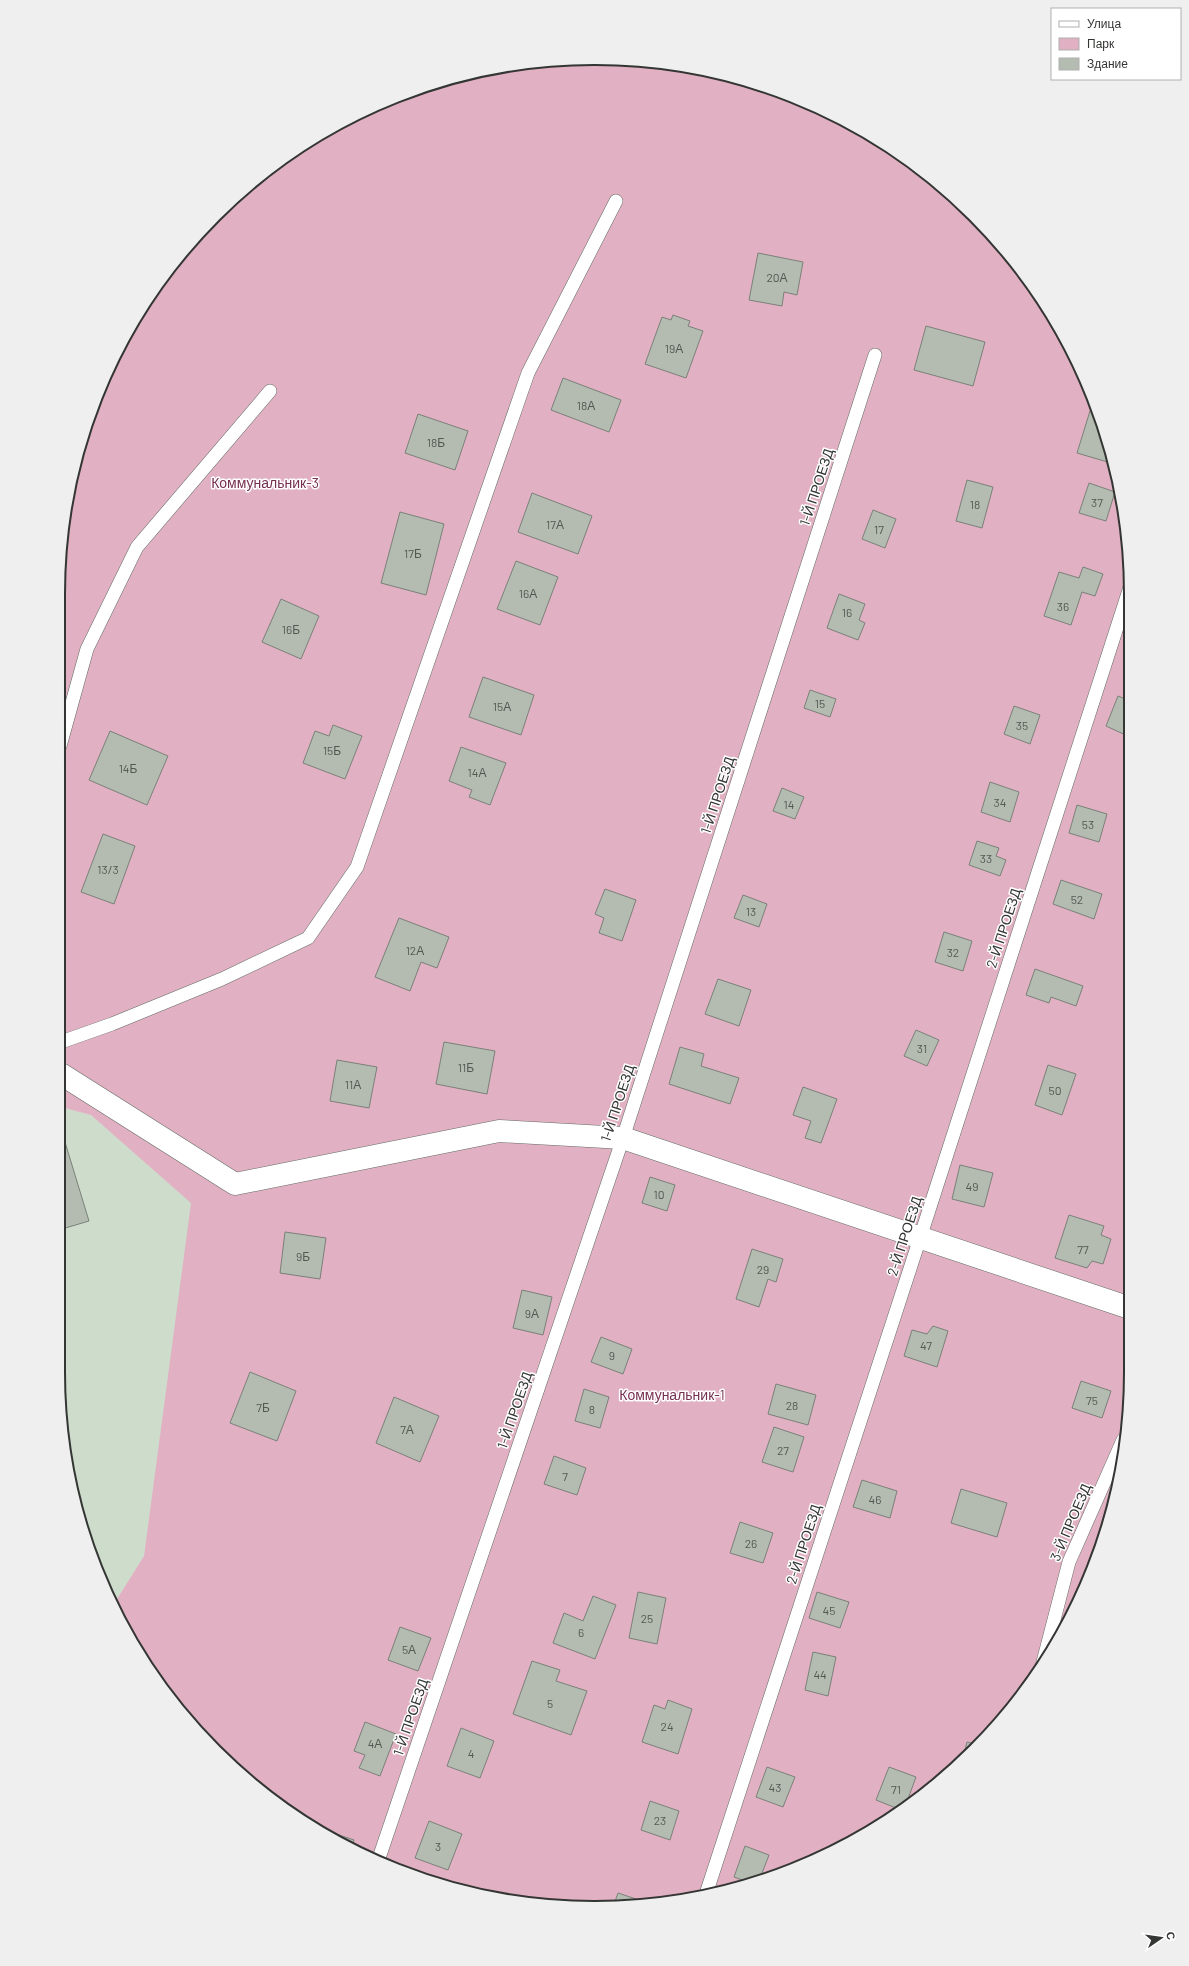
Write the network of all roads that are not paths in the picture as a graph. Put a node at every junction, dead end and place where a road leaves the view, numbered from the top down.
1 (616, 201) dead end
2 (875, 355) dead end
3 (270, 391) dead end
4 (1124, 606) edge
5 (65, 728) edge
6 (65, 1041) edge
7 (65, 1077) edge
8 (623, 1138) junction
9 (920, 1238) junction
10 (1124, 1306) edge
11 (1117, 1453) edge
12 (1047, 1645) edge
13 (380, 1855) edge
14 (708, 1889) edge

1 - 6 lane
2 - 8 lane, 1-Й ПРОЕЗД
3 - 5 lane
4 - 9 lane, 2-Й ПРОЕЗД
7 - 8 street
8 - 9 street
8 - 13 lane, 1-Й ПРОЕЗД
9 - 10 street
9 - 14 lane, 2-Й ПРОЕЗД
11 - 12 lane, 3-Й ПРОЕЗД

